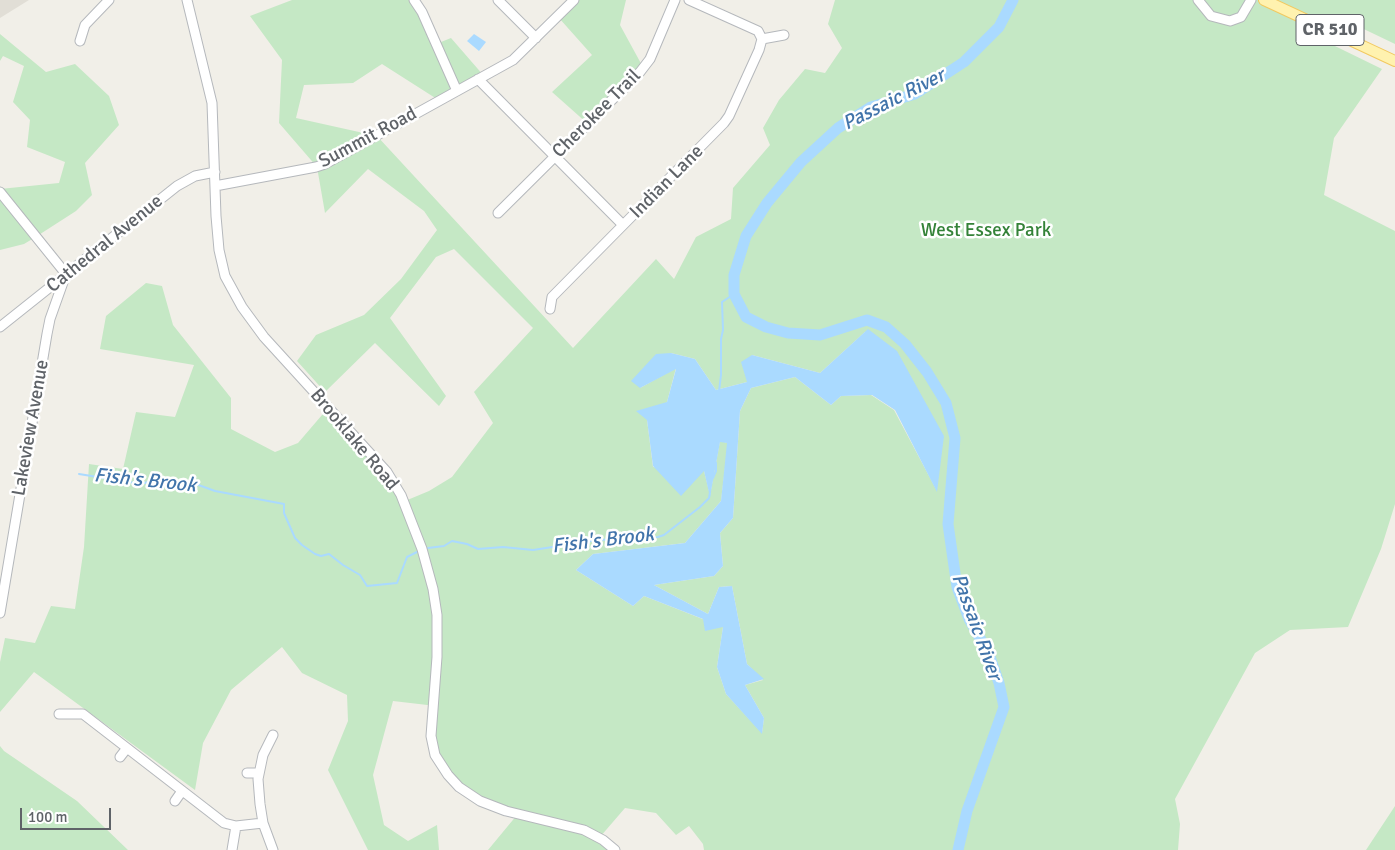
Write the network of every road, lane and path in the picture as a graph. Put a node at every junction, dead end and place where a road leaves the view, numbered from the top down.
1 (109, 0) edge
2 (187, 0) edge
3 (414, 0) edge
4 (498, 0) edge
5 (574, 0) edge
6 (675, 0) edge
7 (689, 0) edge
8 (1198, 0) edge
9 (1251, 0) edge
10 (1264, 0) edge
11 (784, 35) dead end
12 (536, 38) junction
13 (762, 39) junction
14 (80, 42) dead end
15 (1395, 61) edge
16 (478, 80) junction
17 (457, 91) junction
18 (555, 156) junction
19 (215, 172) junction
20 (215, 186) junction
21 (0, 192) edge
22 (498, 213) dead end
23 (623, 225) junction
24 (66, 274) junction
25 (550, 309) dead end
26 (0, 327) edge
27 (0, 614) edge
28 (60, 714) dead end
29 (273, 735) dead end
30 (127, 748) junction
31 (120, 757) dead end
32 (247, 773) dead end
33 (259, 773) junction
34 (182, 790) junction
35 (175, 800) dead end
36 (263, 823) junction
37 (236, 826) junction
38 (232, 850) edge
39 (274, 850) edge
40 (615, 850) edge

1 - 14 street
2 - 19 street, Brooklake Road
3 - 17 street
4 - 12 street
5 - 12 street
6 - 18 street, Cherokee Trail
7 - 13 street
8 - 9 street
10 - 15 main road, CR 510
11 - 13 street
12 - 16 street
13 - 23 street, Indian Lane
16 - 17 street, Summit Road
16 - 18 street
17 - 20 street, Summit Road
18 - 22 street, Cherokee Trail
18 - 23 street
19 - 20 street, Brooklake Road
19 - 24 street, Cathedral Avenue
20 - 40 street, Brooklake Road
21 - 24 street
23 - 25 street, Indian Lane
24 - 26 street, Cathedral Avenue
24 - 27 street, Lakeview Avenue
28 - 30 street
29 - 33 street
30 - 31 street
30 - 34 street
32 - 33 street
33 - 36 street
34 - 35 street
34 - 37 street
36 - 37 street
36 - 39 street
37 - 38 street

